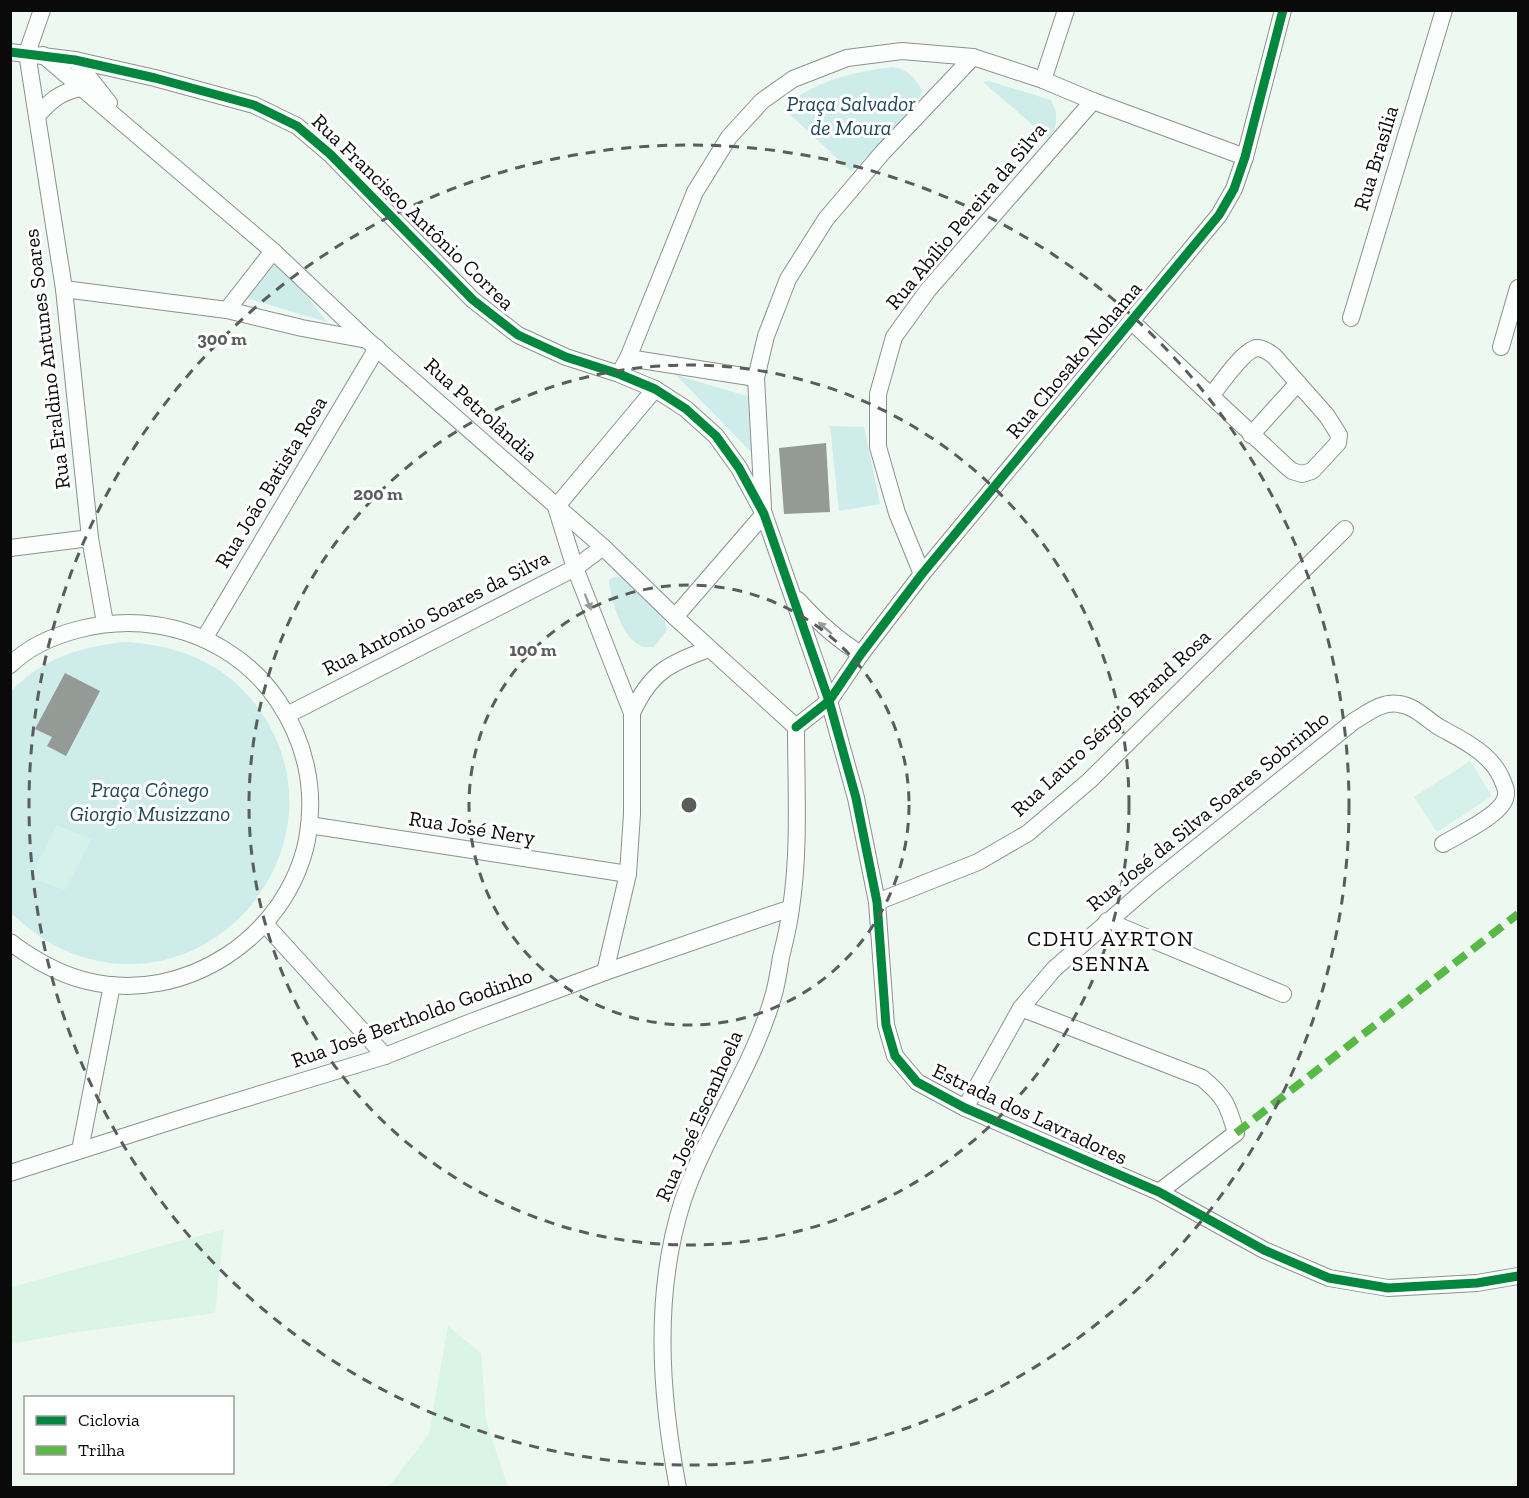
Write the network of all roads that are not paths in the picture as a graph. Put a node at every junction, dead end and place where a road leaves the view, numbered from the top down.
1 (42, 10) edge
2 (1066, 10) edge
3 (1283, 10) edge
4 (1444, 10) edge
5 (27, 53) edge
6 (973, 57) junction
7 (75, 60) junction
8 (1043, 80) junction
9 (81, 88) junction
10 (1093, 101) junction
11 (37, 116) junction
12 (132, 132) junction
13 (1245, 157) junction
14 (273, 251) junction
15 (1518, 288) edge
16 (64, 289) junction
17 (227, 310) junction
18 (1352, 318) dead end
19 (1131, 321) junction
20 (372, 344) junction
21 (1501, 346) dead end
22 (628, 358) junction
23 (619, 374) junction
24 (756, 378) junction
25 (1298, 383) junction
26 (655, 389) junction
27 (1211, 396) junction
28 (1251, 435) junction
29 (556, 507) junction
30 (764, 514) junction
31 (1345, 529) dead end
32 (90, 538) junction
33 (603, 547) junction
34 (10, 548) edge
35 (575, 568) junction
36 (921, 574) junction
37 (794, 596) junction
38 (675, 617) junction
39 (105, 623) junction
40 (204, 639) junction
41 (710, 649) junction
42 (861, 654) junction
43 (10, 665) edge
44 (829, 701) junction
45 (632, 713) junction
46 (287, 715) junction
47 (796, 727) junction
48 (309, 825) junction
49 (1443, 844) dead end
50 (628, 874) junction
51 (877, 902) junction
52 (791, 908) junction
53 (1107, 921) junction
54 (265, 924) junction
55 (10, 942) edge
56 (605, 972) junction
57 (112, 985) junction
58 (1283, 994) dead end
59 (1021, 1008) junction
60 (386, 1056) junction
61 (965, 1108) junction
62 (80, 1150) junction
63 (10, 1173) edge
64 (1159, 1192) junction
65 (1518, 1276) edge
66 (678, 1488) edge

1 - 5 street
2 - 8 street
3 - 13 street, Rua Chosako Nohama
4 - 18 street, Rua Brasília
5 - 7 street, Rua Francisco Antônio Correa
5 - 9 street
5 - 11 street, Rua Eraldino Antunes Soares
6 - 8 street
6 - 22 street
6 - 24 street
7 - 12 street
7 - 23 street, Rua Francisco Antônio Correa
8 - 10 street
9 - 11 street
9 - 12 street
10 - 13 street
10 - 36 street, Rua Abílio Pereira da Silva
11 - 16 street, Rua Eraldino Antunes Soares
12 - 14 street, Rua Petrolândia
13 - 19 street, Rua Chosako Nohama
14 - 17 street
14 - 20 street, Rua Petrolândia
15 - 21 street
16 - 17 street
16 - 32 street, Rua Eraldino Antunes Soares
17 - 20 street
19 - 27 street
19 - 36 street, Rua Chosako Nohama
20 - 29 street, Rua Petrolândia
20 - 40 street, Rua João Batista Rosa
22 - 23 street
22 - 24 street
23 - 26 street, Rua Francisco Antônio Correa
24 - 30 street
25 - 27 street
25 - 28 street
25 - 28 street
26 - 29 street
26 - 30 street, Rua Francisco Antônio Correa
27 - 28 street
29 - 33 street, Rua Petrolândia
29 - 35 street
30 - 37 street, Estrada dos Lavradores
30 - 38 street
31 - 51 street, Rua Lauro Sérgio Brand Rosa
32 - 34 street
32 - 39 street, Rua Eraldino Antunes Soares
33 - 35 street, Rua Antonio Soares da Silva
33 - 38 street, Rua Petrolândia
35 -> 45 street
35 - 46 street, Rua Antonio Soares da Silva
36 - 42 street, Rua Chosako Nohama
42 -> 37 street
37 - 44 street, Estrada dos Lavradores
38 - 41 street, Rua Petrolândia
39 - 40 street
39 - 43 street
40 - 46 street
41 - 45 street
41 - 47 street, Rua Petrolândia
42 - 44 street, Rua Chosako Nohama
44 - 47 street, Rua Chosako Nohama
44 - 51 street, Estrada dos Lavradores
45 - 50 street
46 - 48 street
47 - 52 street, Rua José Escanhoela
48 - 50 street, Rua José Nery
48 - 54 street
49 - 53 street, Rua José da Silva Soares Sobrinho
50 - 56 street
51 - 61 street, Estrada dos Lavradores
52 - 56 street, Rua José Bertholdo Godinho
52 - 66 street, Rua José Escanhoela
53 - 58 street
53 - 59 street, Rua José da Silva Soares Sobrinho
54 - 57 street
54 - 60 street
55 - 57 street
56 - 60 street, Rua José Bertholdo Godinho
57 - 62 street
59 - 61 street, Rua José da Silva Soares Sobrinho
59 - 64 street
60 - 62 street, Rua José Bertholdo Godinho
61 - 64 street, Estrada dos Lavradores
62 - 63 street, Rua José Bertholdo Godinho
64 - 65 street, Estrada dos Lavradores

